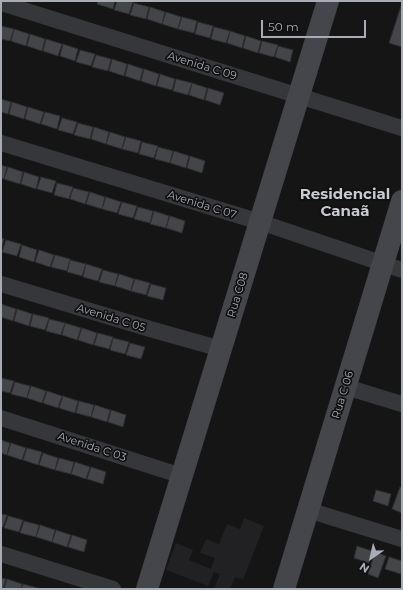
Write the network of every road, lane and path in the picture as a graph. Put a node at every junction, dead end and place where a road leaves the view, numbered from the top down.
1 (328, 1) edge
2 (1, 4) edge
3 (298, 96) junction
4 (402, 128) edge
5 (1, 143) edge
6 (402, 201) edge
7 (260, 222) junction
8 (392, 267) edge
9 (1, 284) edge
10 (221, 349) junction
11 (346, 387) junction
12 (402, 404) edge
13 (1, 418) edge
14 (182, 476) junction
15 (308, 510) junction
16 (402, 539) edge
17 (1, 554) edge
18 (113, 589) edge
19 (147, 589) edge
20 (284, 589) edge

1 - 3 street, Rua C08
2 - 3 street, Avenida C 09
3 - 4 street, Avenida C 09
3 - 7 street, Rua C08
5 - 7 street, Avenida C 07
6 - 8 street, Rua C 06
7 - 8 street, Avenida C 07
7 - 10 street, Rua C08
8 - 11 street, Rua C 06
9 - 10 street, Avenida C 05
10 - 14 street, Rua C08
11 - 12 street
11 - 15 street, Rua C 06
13 - 14 street, Avenida C 03
14 - 19 street, Rua C08
15 - 16 street
15 - 20 street, Rua C 06
17 - 18 street

